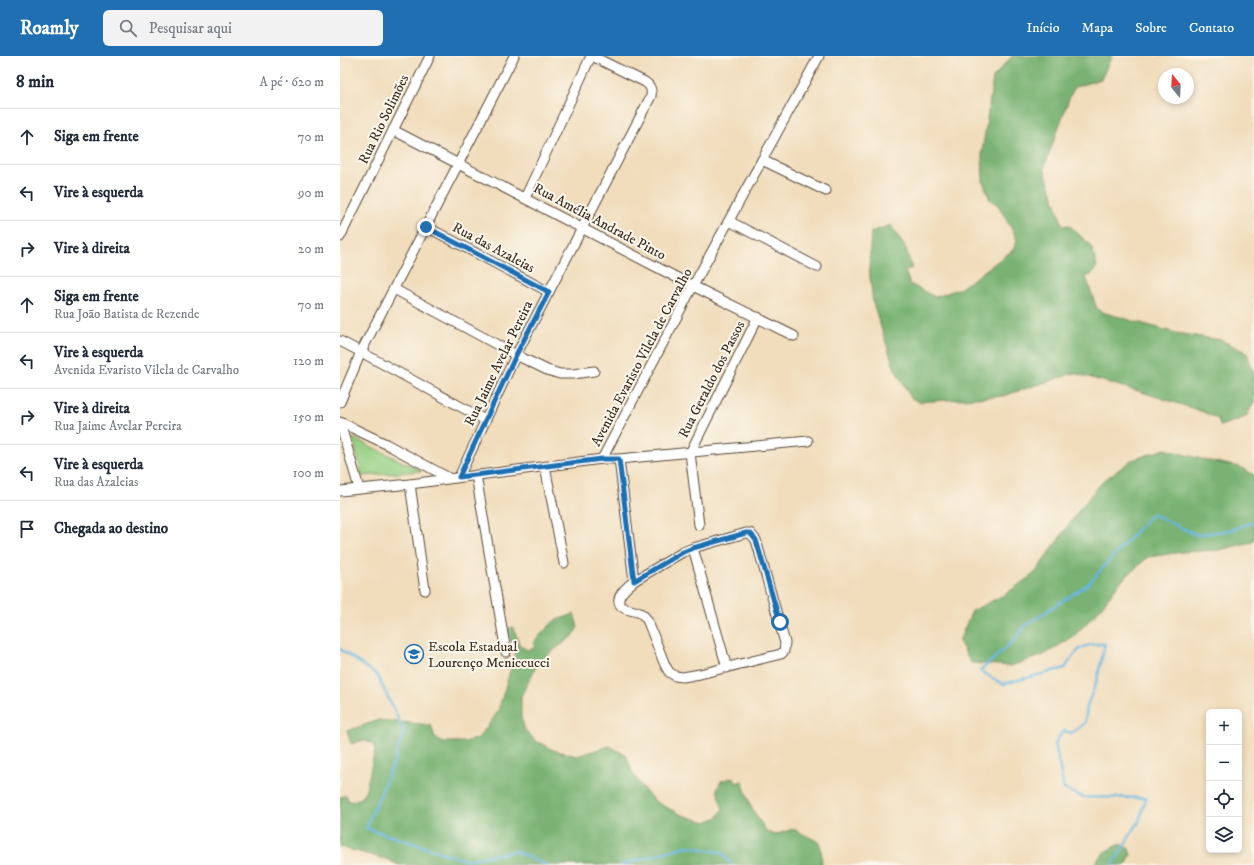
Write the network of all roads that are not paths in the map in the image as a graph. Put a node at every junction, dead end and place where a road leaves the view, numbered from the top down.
1 (430, 56) edge
2 (514, 56) edge
3 (591, 56) edge
4 (819, 56) edge
5 (393, 130) junction
6 (762, 160) junction
7 (458, 165) junction
8 (826, 192) dead end
9 (525, 198) junction
10 (728, 221) junction
11 (426, 227) junction
12 (583, 228) junction
13 (340, 237) edge
14 (817, 267) dead end
15 (693, 286) junction
16 (394, 289) junction
17 (549, 292) junction
18 (758, 317) junction
19 (794, 336) dead end
20 (340, 342) edge
21 (361, 352) junction
22 (516, 355) junction
23 (594, 371) dead end
24 (340, 402) edge
25 (485, 420) junction
26 (340, 423) edge
27 (808, 441) dead end
28 (690, 453) junction
29 (602, 459) junction
30 (619, 459) junction
31 (545, 467) junction
32 (476, 475) junction
33 (459, 477) junction
34 (448, 478) junction
35 (410, 484) junction
36 (360, 488) junction
37 (340, 491) edge
38 (699, 525) dead end
39 (693, 548) junction
40 (564, 562) dead end
41 (634, 581) junction
42 (425, 590) dead end
43 (506, 652) dead end
44 (727, 668) junction

1 - 5 street, Rua Rio Solimões
2 - 7 street
3 - 9 street
3 - 12 street, Rua Jaime Avelar Pereira
4 - 6 street, Avenida Evaristo Vilela de Carvalho
5 - 7 street, Rua Amélia Andrade Pinto
5 - 13 street, Rua Rio Solimões
6 - 8 street
6 - 10 street, Avenida Evaristo Vilela de Carvalho
7 - 9 street, Rua Amélia Andrade Pinto
7 - 11 street
9 - 12 street, Rua Amélia Andrade Pinto
10 - 14 street
10 - 15 street, Avenida Evaristo Vilela de Carvalho
11 - 16 street
11 - 17 street, Rua das Azaleias
12 - 15 street, Rua Amélia Andrade Pinto
12 - 17 street, Rua Jaime Avelar Pereira
15 - 18 street, Rua Amélia Andrade Pinto
15 - 29 street, Avenida Evaristo Vilela de Carvalho
16 - 21 street
16 - 22 street
17 - 22 street, Rua Jaime Avelar Pereira
18 - 19 street, Rua Amélia Andrade Pinto
18 - 28 street, Rua Geraldo dos Passos
20 - 21 street
21 - 24 street
21 - 25 street
22 - 23 street
22 - 25 street, Rua Jaime Avelar Pereira
25 - 33 street, Rua Jaime Avelar Pereira
26 - 34 street
26 - 36 street
27 - 28 street
28 - 30 street
28 - 38 street, Rua Geraldo dos Passos
29 - 30 street
29 - 31 street, Avenida Evaristo Vilela de Carvalho
30 - 41 street
31 - 32 street, Avenida Evaristo Vilela de Carvalho
31 - 40 street
32 - 33 street, Avenida Evaristo Vilela de Carvalho
32 - 43 street
33 - 34 street, Avenida Evaristo Vilela de Carvalho
34 - 35 street, Avenida Evaristo Vilela de Carvalho
35 - 36 street, Avenida Evaristo Vilela de Carvalho
35 - 42 street
36 - 37 street, Avenida Evaristo Vilela de Carvalho
39 - 41 street
39 - 44 street
39 - 44 street
41 - 44 street

